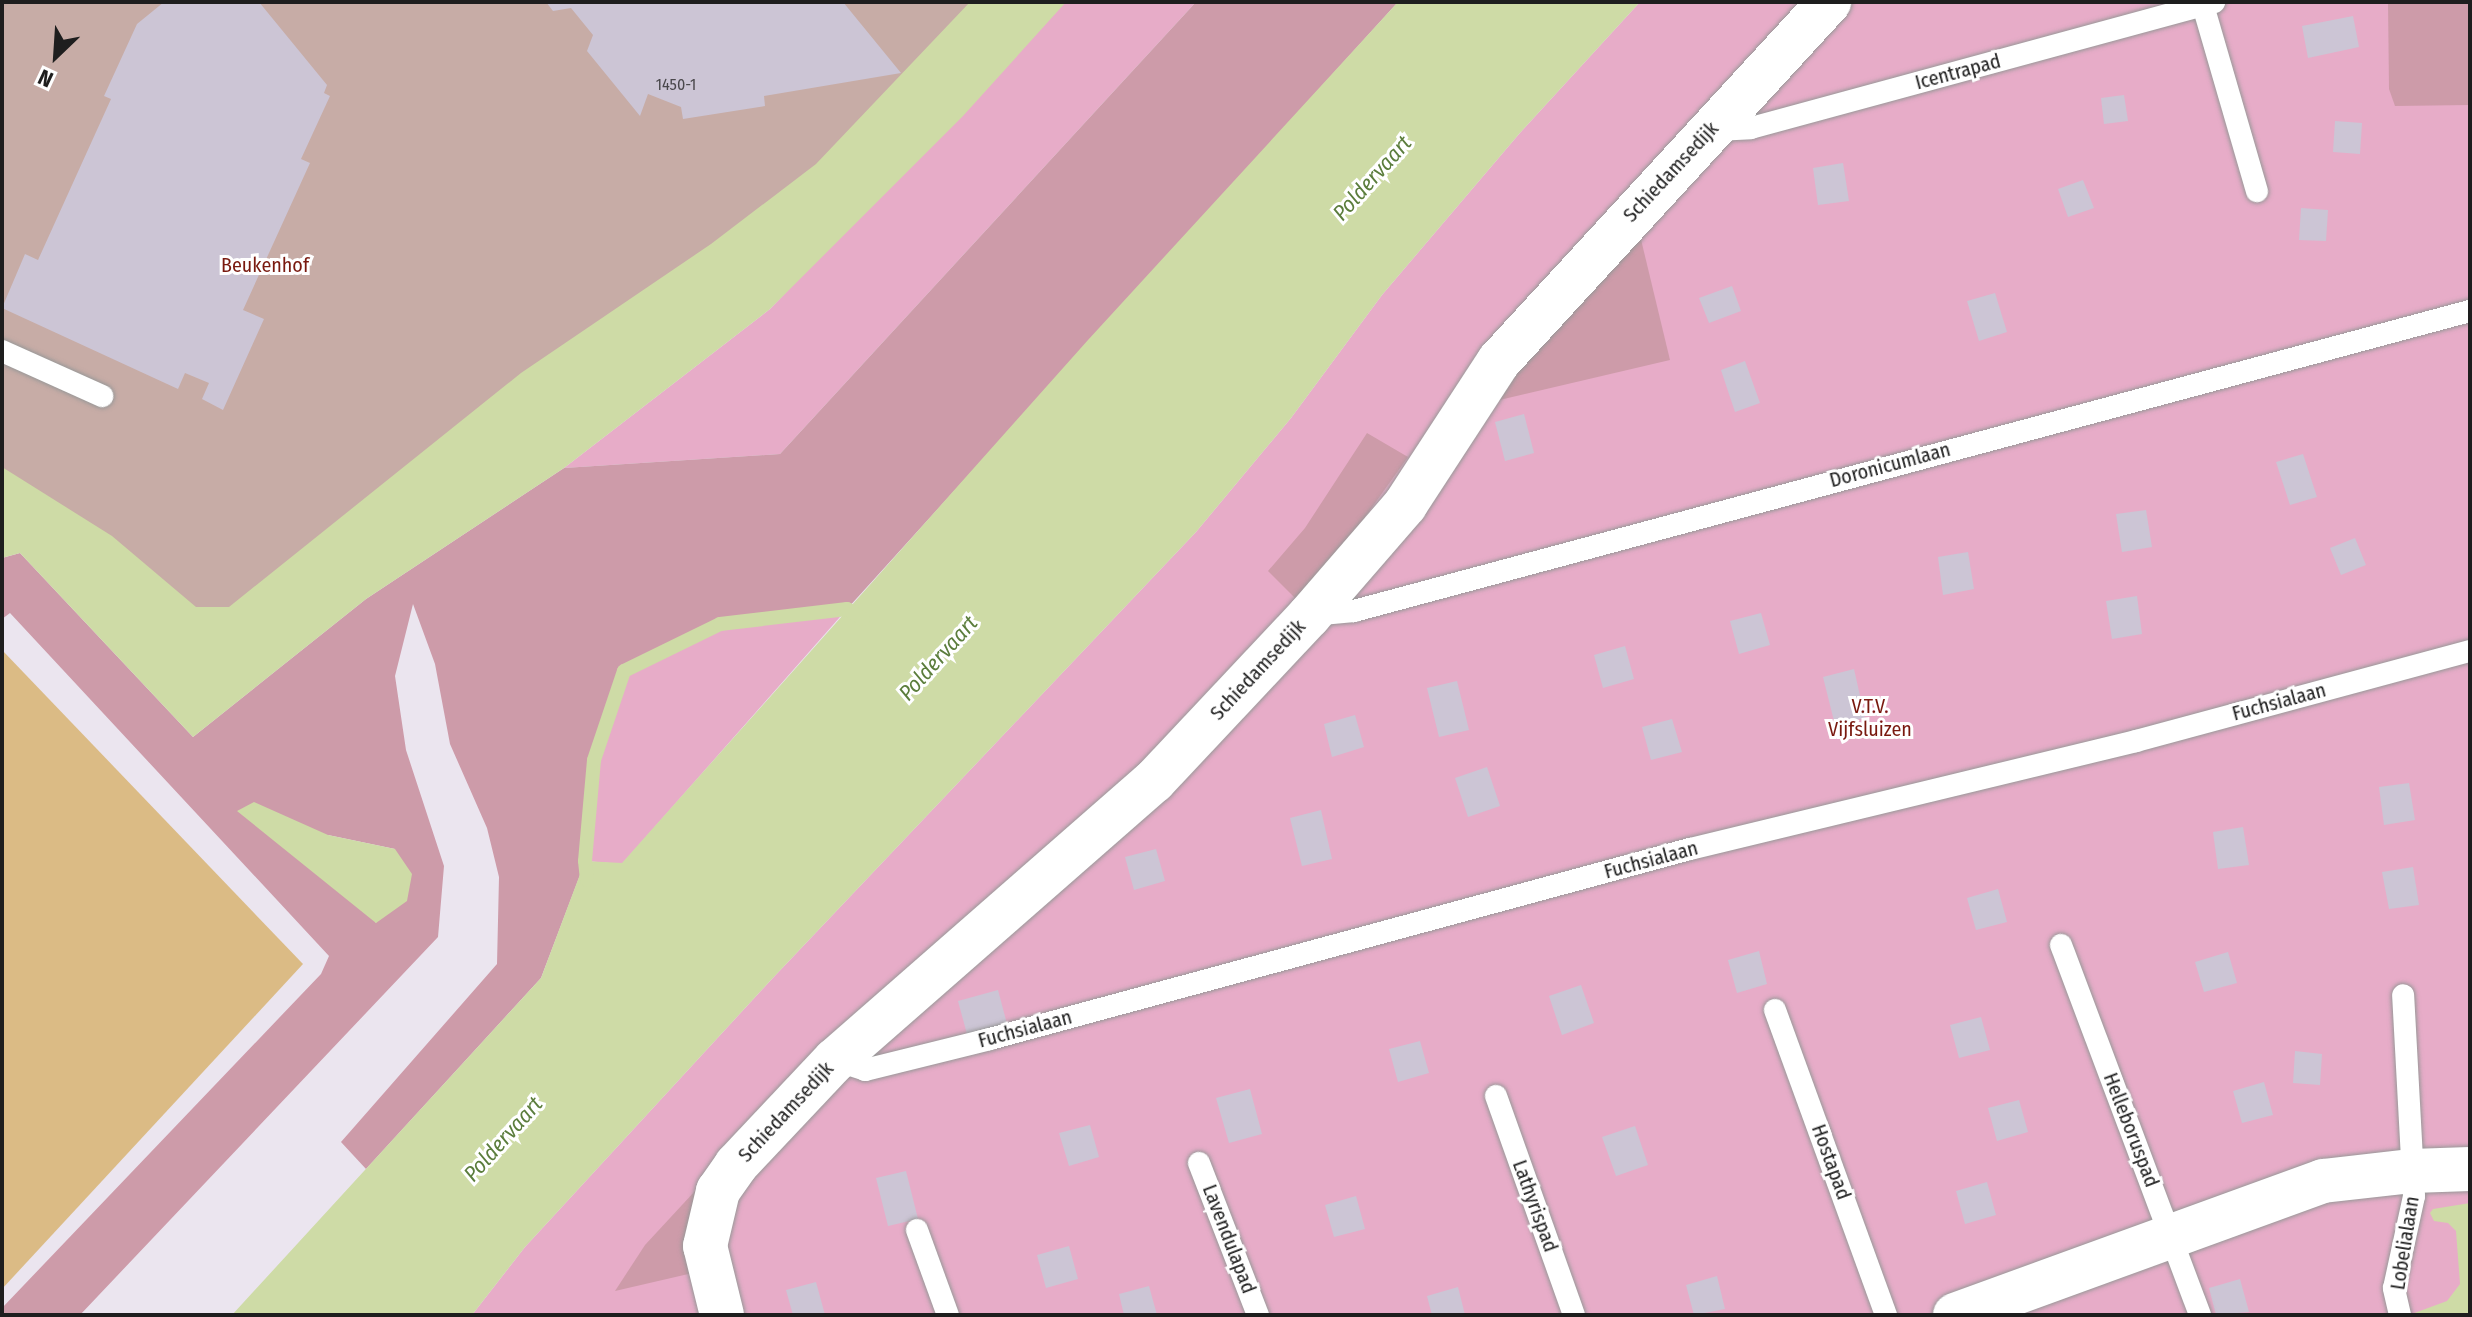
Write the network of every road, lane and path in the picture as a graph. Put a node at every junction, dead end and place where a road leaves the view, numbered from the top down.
1 (1829, 2) edge
2 (2206, 3) edge
3 (1711, 130) junction
4 (2257, 191) dead end
5 (2470, 311) edge
6 (2, 351) edge
7 (102, 396) dead end
8 (1309, 616) junction
9 (2470, 651) edge
10 (2061, 945) dead end
11 (2403, 995) dead end
12 (1775, 1010) dead end
13 (835, 1060) junction
14 (1496, 1096) dead end
15 (1199, 1163) dead end
16 (2470, 1169) edge
17 (2412, 1171) junction
18 (917, 1230) dead end
19 (2172, 1236) junction
20 (2399, 1312) edge
21 (722, 1315) edge
22 (948, 1315) edge
23 (1258, 1315) edge
24 (1574, 1315) edge
25 (1886, 1315) edge
26 (1955, 1315) edge
27 (2200, 1315) edge

1 - 3 street, Schiedamsedijk
2 - 3 lane, Icentrapad
2 - 4 lane, Icentrapad
3 - 8 street, Schiedamsedijk
5 - 8 lane, Doronicumlaan
6 - 7 lane
8 - 13 street, Schiedamsedijk
9 - 13 lane, Fuchsialaan
10 - 19 lane, Helleboruspad
11 - 17 lane, Lobelialaan
12 - 25 lane, Hostapad
13 - 21 street, Schiedamsedijk
14 - 24 lane, Lathyrispad
15 - 23 lane, Lavendulapad
16 - 17 street
17 - 19 street
17 - 20 lane, Lobelialaan
18 - 22 lane
19 - 26 street
19 - 27 lane, Helleboruspad

